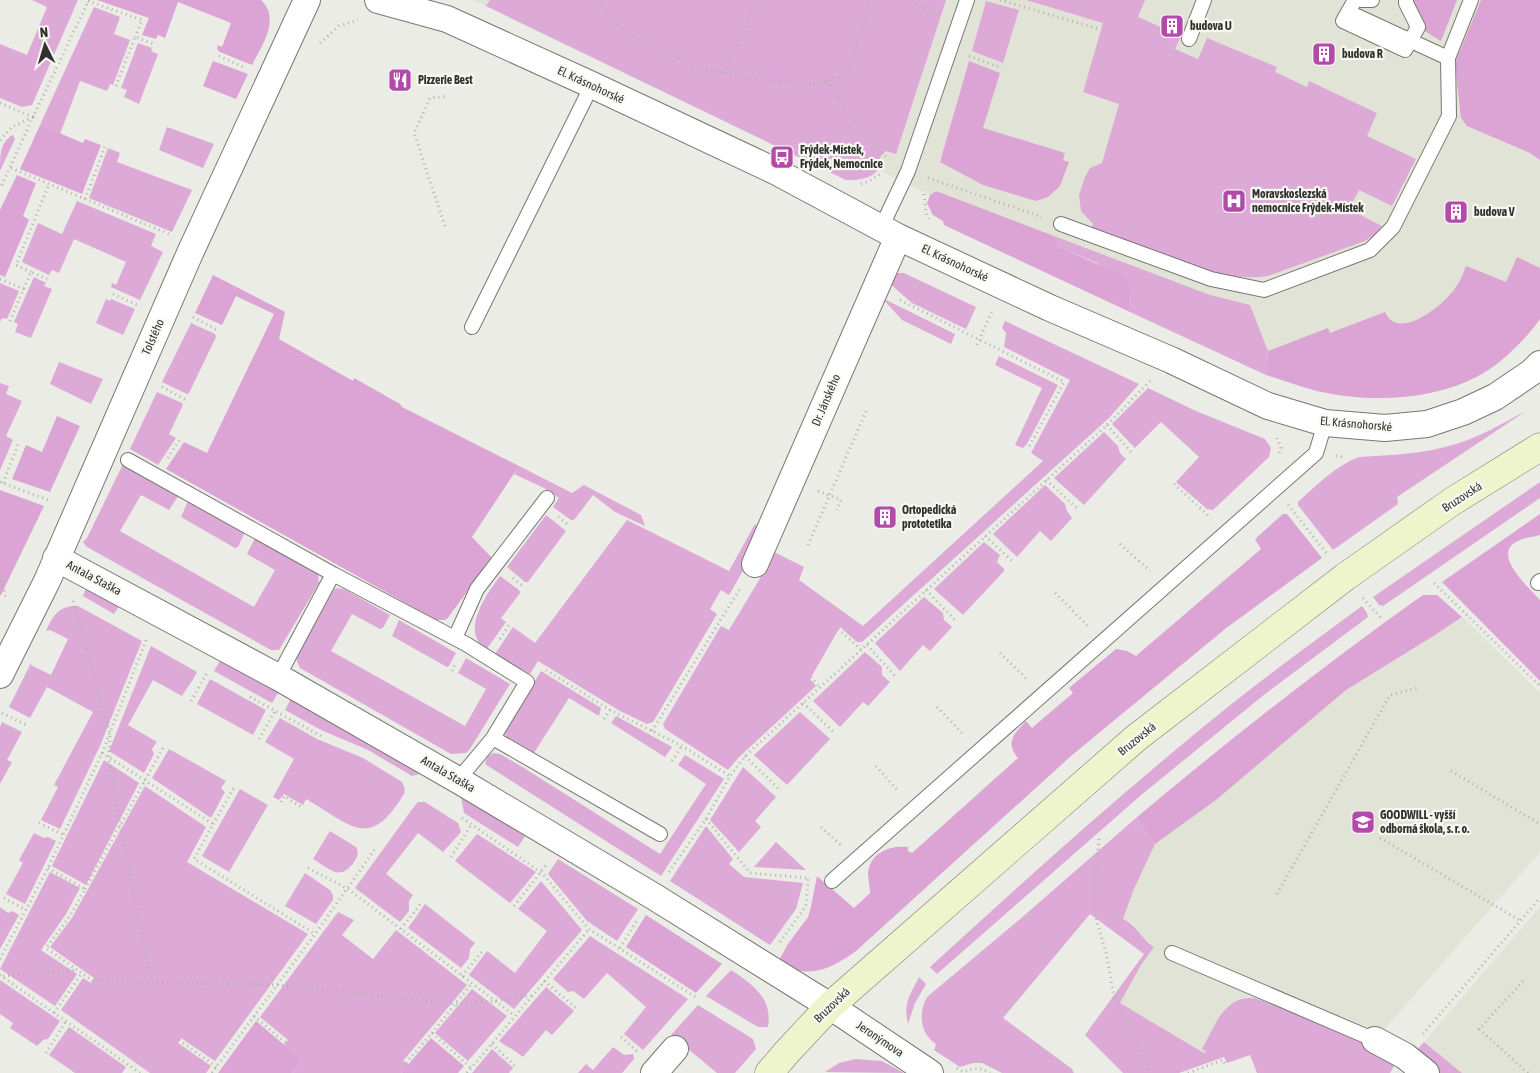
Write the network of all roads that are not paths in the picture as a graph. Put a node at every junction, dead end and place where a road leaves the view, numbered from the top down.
1 (307, 0) edge
2 (967, 0) edge
3 (1204, 0) edge
4 (1355, 0) edge
5 (1361, 0) edge
6 (1372, 0) edge
7 (1406, 0) edge
8 (1471, 0) edge
9 (371, 10) edge
10 (1355, 15) dead end
11 (1189, 39) dead end
12 (1410, 42) junction
13 (1448, 58) junction
14 (592, 85) junction
15 (1061, 224) dead end
16 (890, 232) junction
17 (472, 327) dead end
18 (1540, 364) edge
19 (1325, 423) junction
20 (1540, 447) edge
21 (128, 460) dead end
22 (547, 498) dead end
23 (56, 558) junction
24 (756, 564) road end
25 (333, 574) junction
26 (454, 638) junction
27 (0, 676) edge
28 (278, 677) junction
29 (493, 738) junction
30 (458, 780) junction
31 (660, 834) dead end
32 (832, 881) dead end
33 (1172, 953) dead end
34 (830, 1006) junction
35 (1375, 1040) joint
36 (675, 1050) dead end
37 (940, 1069) edge
38 (654, 1073) edge
39 (769, 1073) edge
40 (1426, 1073) edge

1 - 23 street, Tolstého
2 - 16 lane
3 - 11 lane
4 - 12 lane
5 - 6 lane
7 - 12 lane
8 - 13 lane
9 - 14 street, El. Krásnohorské
10 - 12 lane
12 - 13 lane
13 - 15 lane
14 - 16 street, El. Krásnohorské
14 - 17 lane
16 - 19 street, El. Krásnohorské
16 - 24 street, Dr. Jánského
18 - 19 street, El. Krásnohorské
19 - 32 lane
20 - 34 main road, Bruzovská
21 - 25 lane
22 - 26 lane
23 - 27 street, Tolstého
23 - 28 street, Antala Staška
25 - 26 lane
25 - 28 lane
26 - 29 lane
28 - 30 street, Antala Staška
29 - 30 lane
29 - 31 lane
30 - 34 street, Antala Staška
33 - 35 lane
34 - 37 street, Jeronýmova
34 - 39 main road, Bruzovská
35 - 40 street
36 - 38 street

